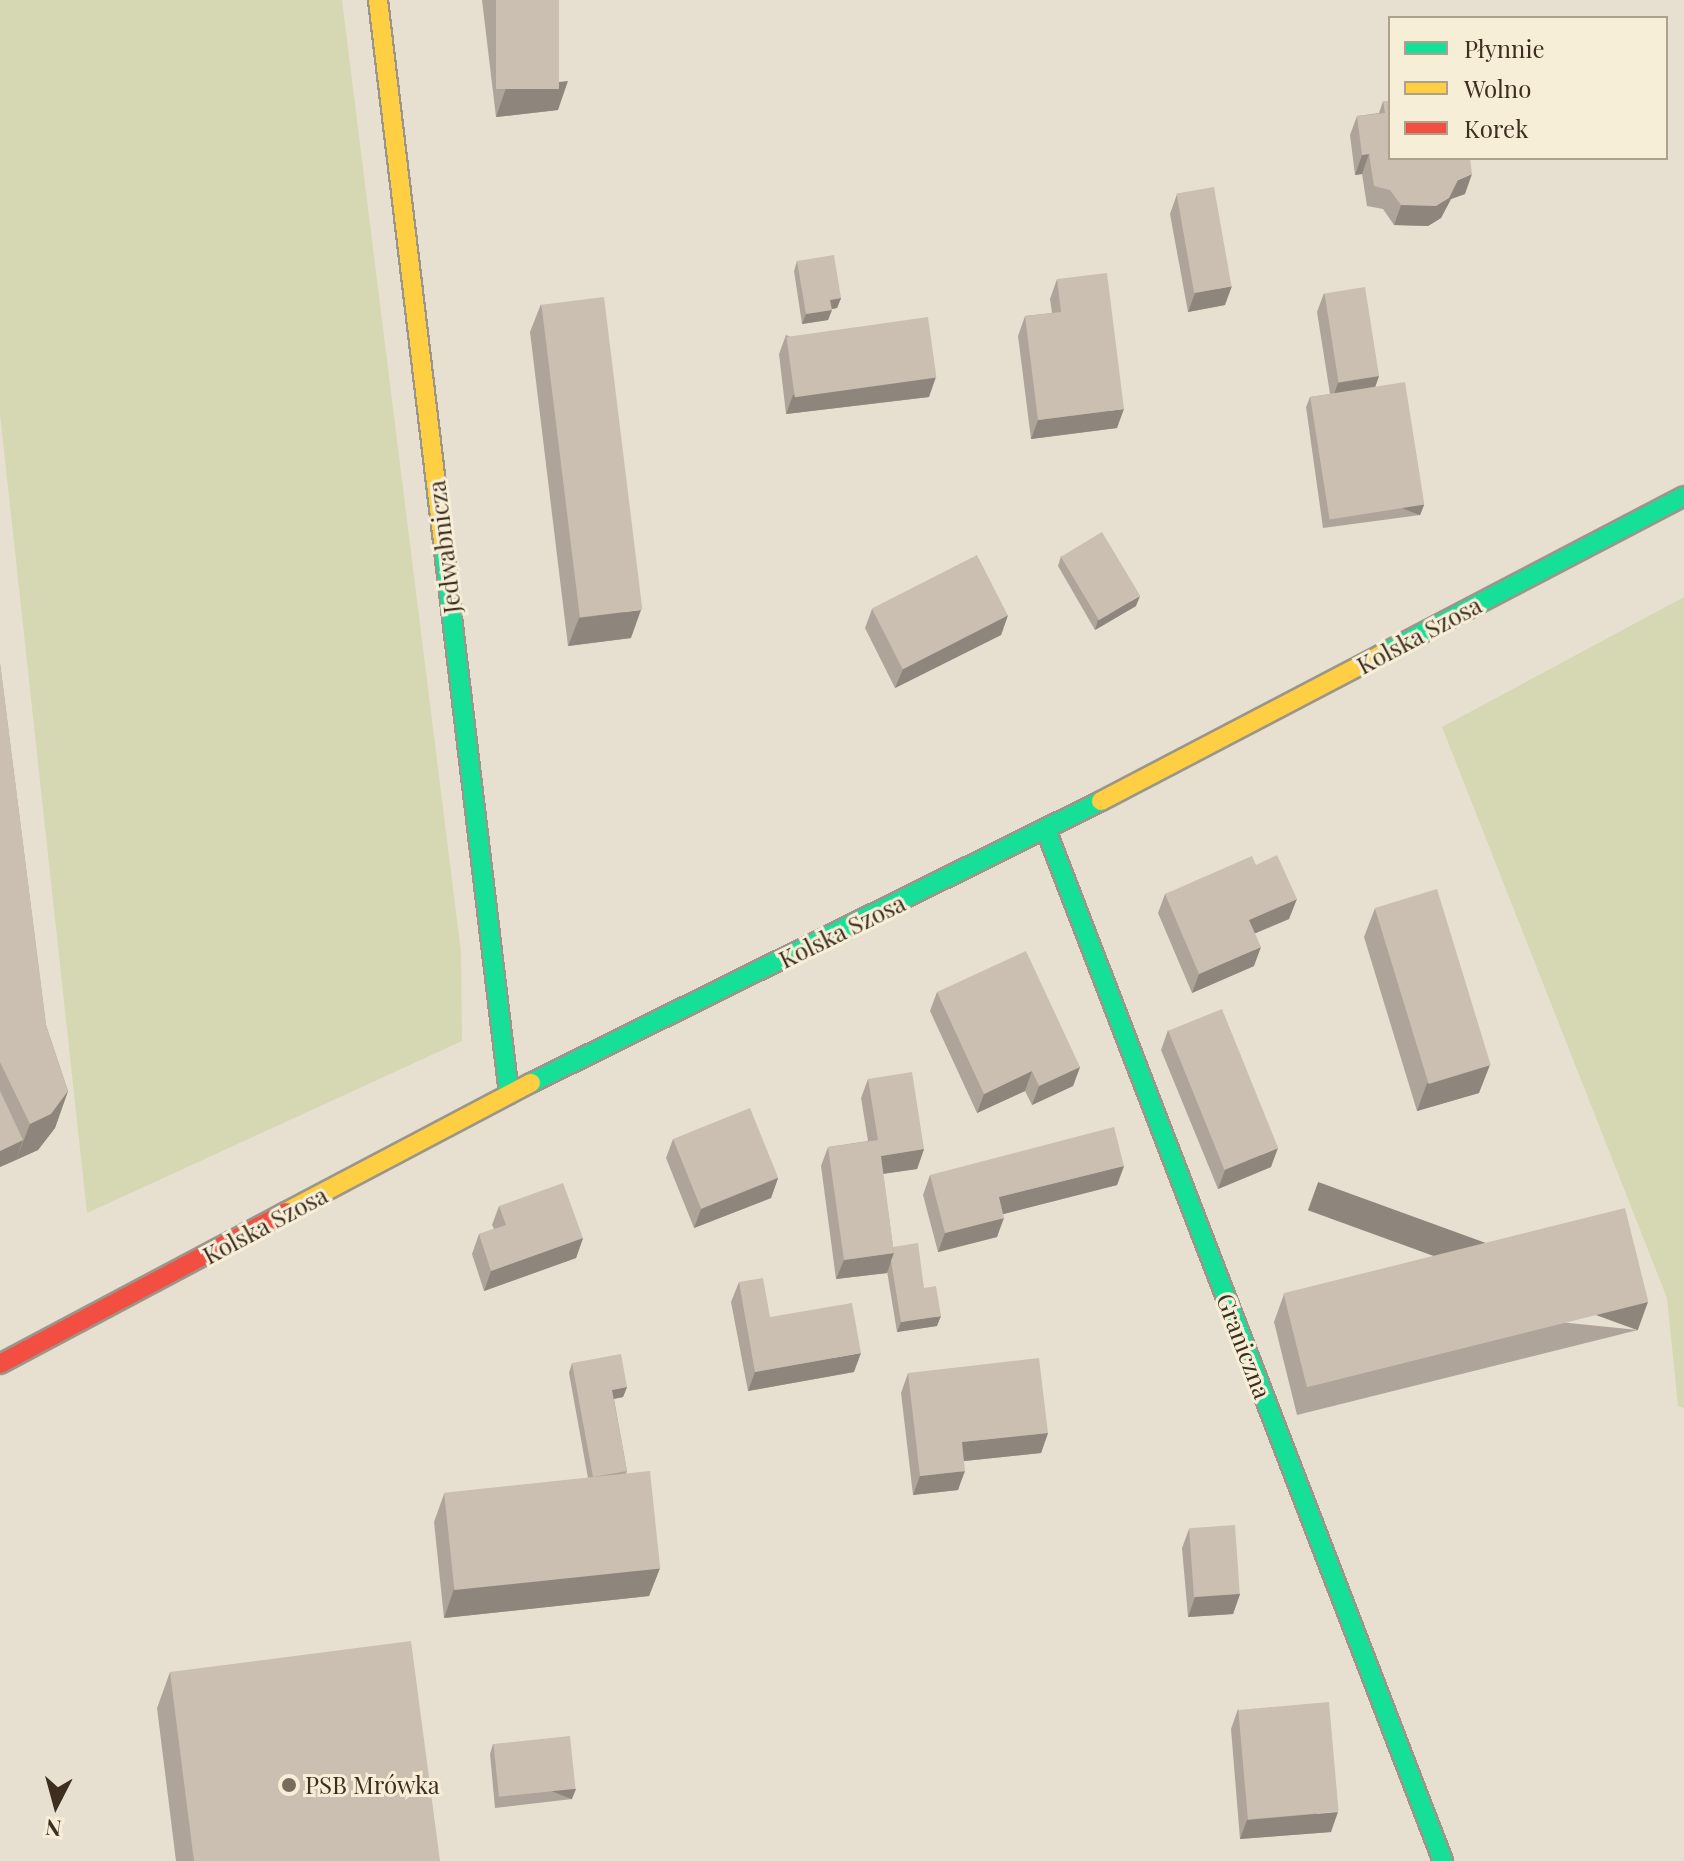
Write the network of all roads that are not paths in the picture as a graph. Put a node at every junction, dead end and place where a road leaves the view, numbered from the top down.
1 (378, 0) edge
2 (1684, 496) edge
3 (1046, 830) junction
4 (509, 1094) junction
5 (0, 1364) edge
6 (1443, 1861) edge

1 - 4 street, Jedwabnicza
2 - 3 street, Kolska Szosa
3 - 4 street, Kolska Szosa
3 - 6 street, Graniczna
4 - 5 street, Kolska Szosa

